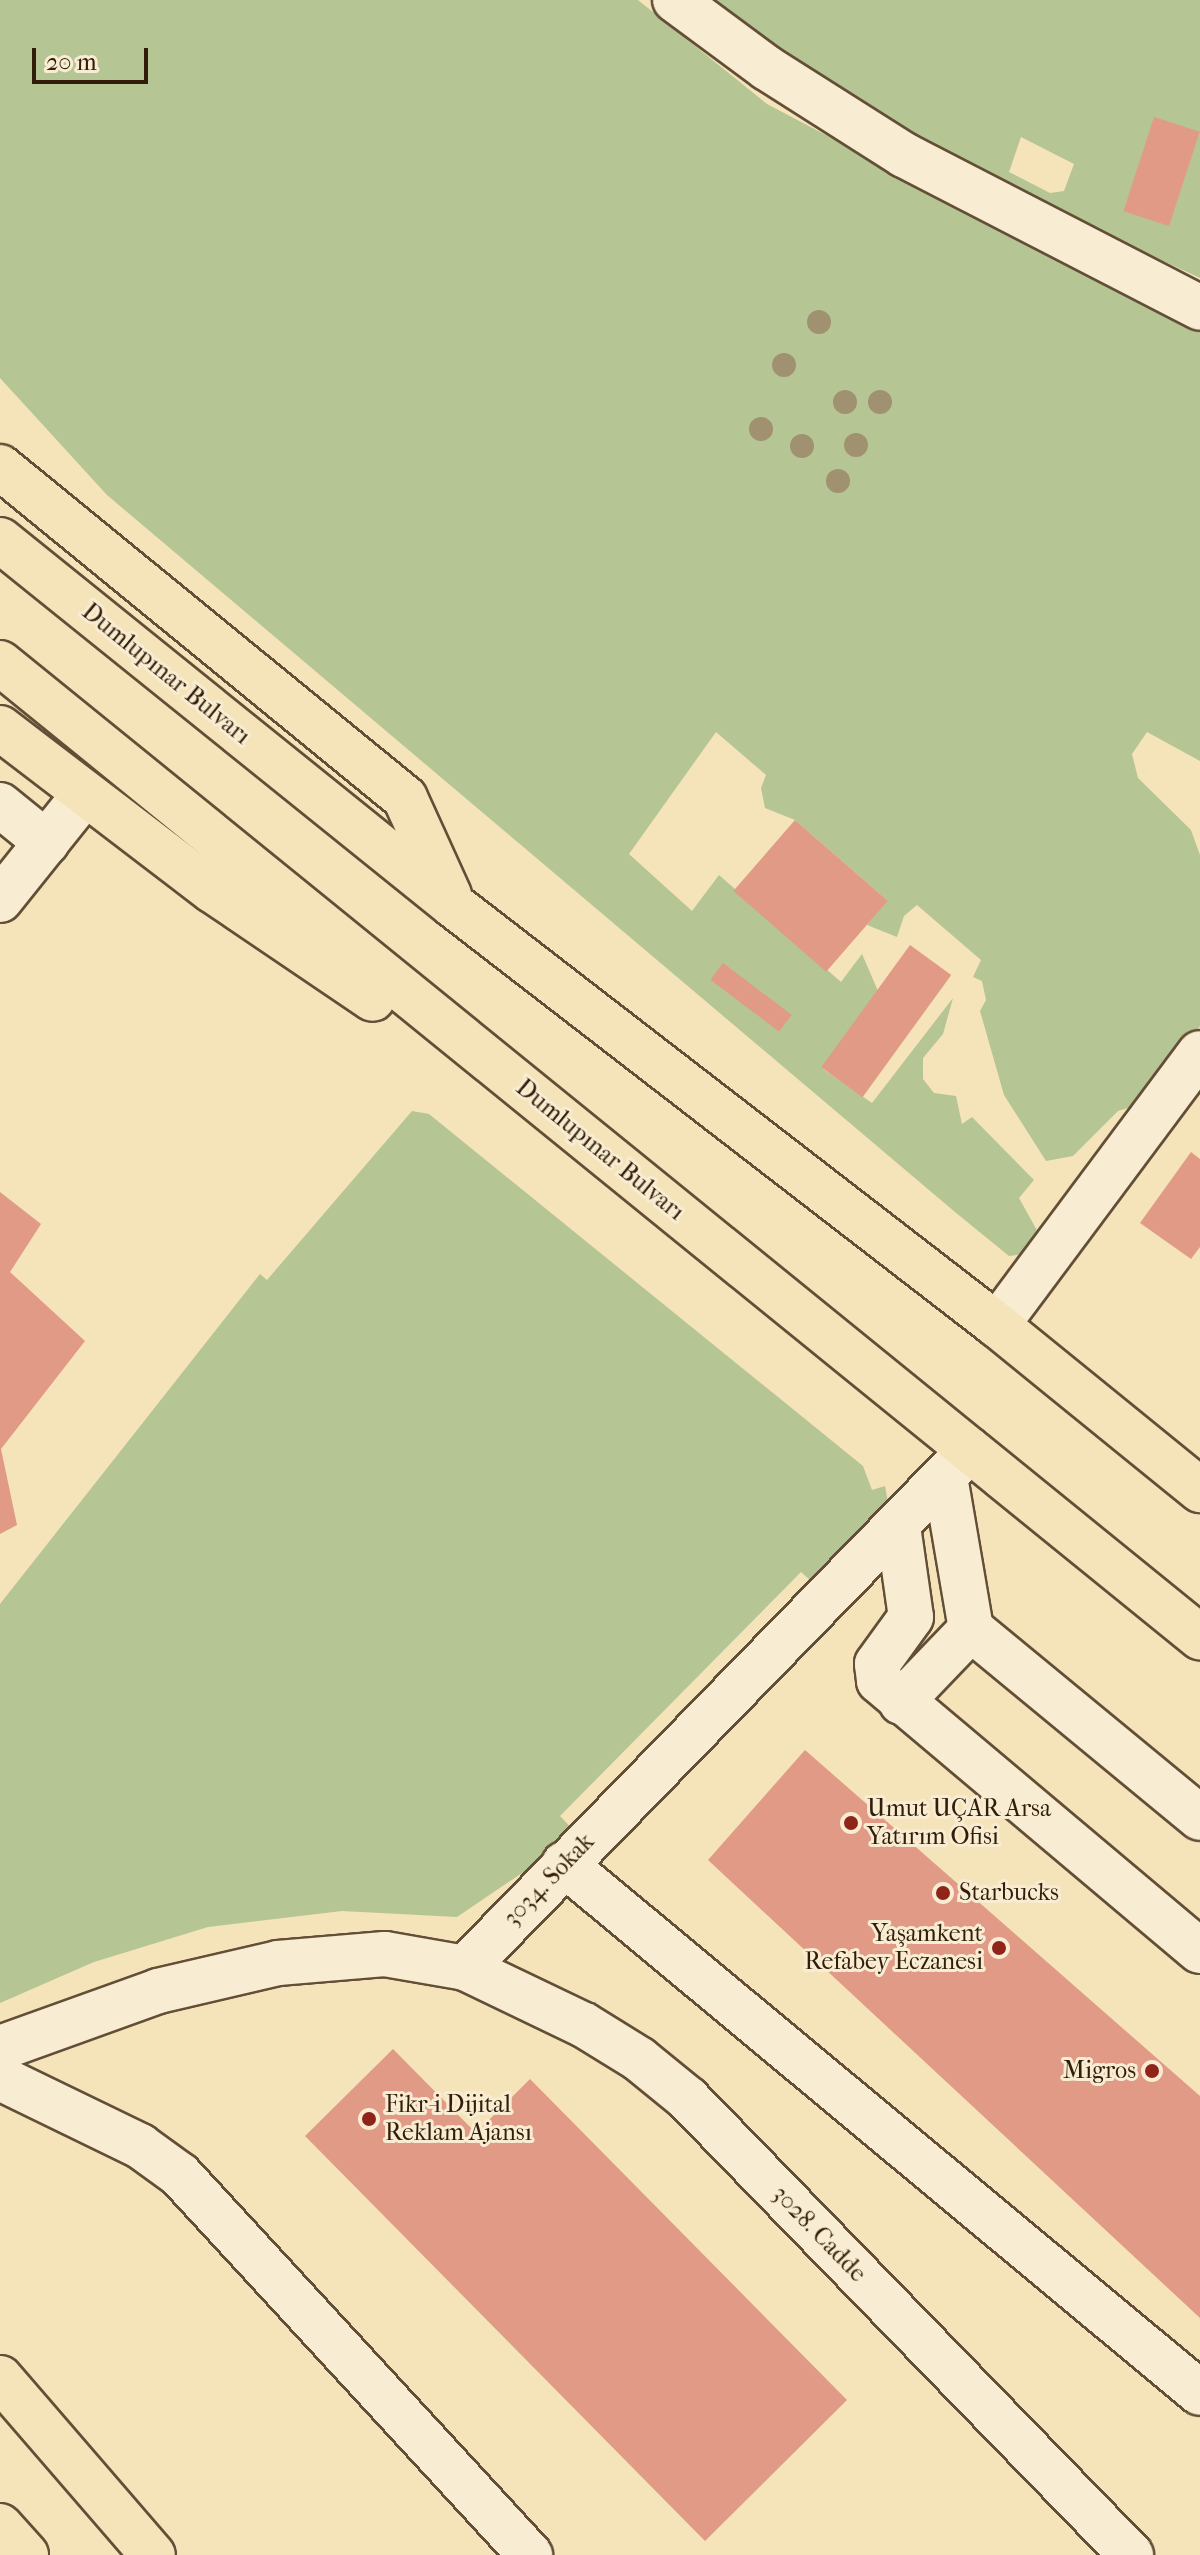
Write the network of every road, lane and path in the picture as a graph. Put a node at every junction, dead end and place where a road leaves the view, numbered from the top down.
1 (675, 0) edge
2 (1200, 308) edge
3 (0, 467) edge
4 (0, 540) edge
5 (0, 663) edge
6 (0, 728) edge
7 (85, 794) junction
8 (0, 805) edge
9 (47, 843) junction
10 (0, 900) edge
11 (453, 905) junction
12 (446, 1026) junction
13 (1200, 1053) edge
14 (997, 1325) junction
15 (957, 1464) junction
16 (1200, 1490) edge
17 (898, 1526) junction
18 (971, 1629) junction
19 (1200, 1637) edge
20 (901, 1702) junction
21 (1200, 1818) edge
22 (564, 1864) junction
23 (1200, 1951) edge
24 (465, 1968) junction
25 (0, 2048) edge
26 (0, 2078) edge
27 (0, 2378) edge
28 (1200, 2393) edge
29 (0, 2526) edge
30 (26, 2555) edge
31 (153, 2555) edge
32 (530, 2555) edge
33 (1131, 2555) edge

1 - 2 street
3 - 11 main road
4 - 11 main road, Dumlupınar Bulvarı
5 - 12 main road, Dumlupınar Bulvarı
6 - 7 main road
7 - 9 street
7 - 12 main road
8 - 9 street
9 - 10 street
11 - 14 main road, Dumlupınar Bulvarı
12 - 15 main road, Dumlupınar Bulvarı
13 - 14 street
14 - 16 main road, Dumlupınar Bulvarı
15 - 17 street, 3034. Sokak
15 - 18 street
15 - 19 main road, Dumlupınar Bulvarı
17 - 20 street
17 - 22 street, 3034. Sokak
18 - 20 street
18 - 21 street
20 - 23 street
22 - 24 street, 3034. Sokak
22 - 28 street
24 - 25 street
24 - 33 street, 3028. Cadde
26 - 32 street
27 - 31 main road
29 - 30 main road

